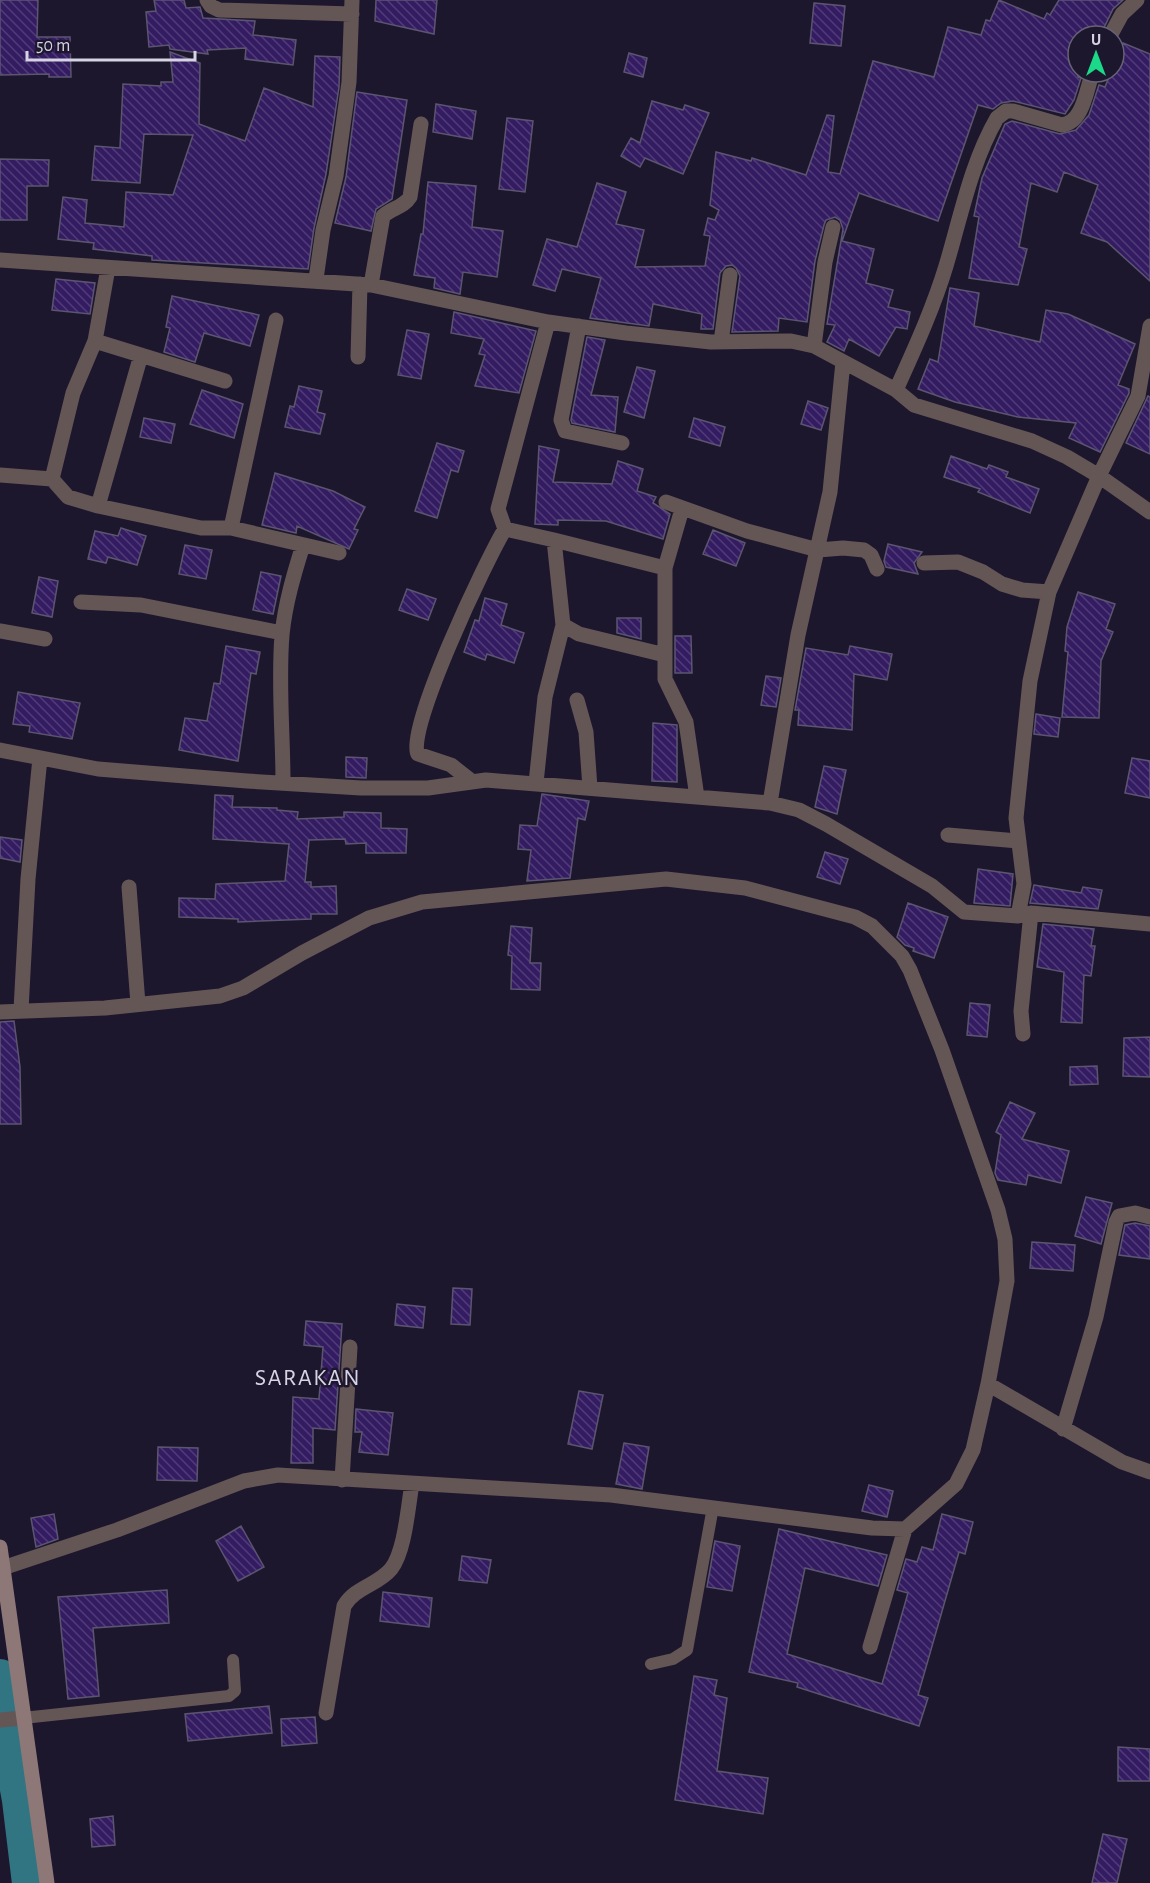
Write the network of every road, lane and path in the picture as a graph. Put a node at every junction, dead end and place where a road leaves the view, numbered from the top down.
1 (207, 0) edge
2 (1137, 0) edge
3 (352, 7) edge
4 (1117, 24) edge
5 (1089, 84) edge
6 (421, 124) dead end
7 (833, 227) dead end
8 (0, 260) edge
9 (108, 268) junction
10 (730, 275) dead end
11 (316, 279) junction
12 (365, 284) junction
13 (276, 320) dead end
14 (548, 322) junction
15 (579, 326) junction
16 (1150, 326) edge
17 (95, 341) junction
18 (721, 342) junction
19 (814, 346) junction
20 (141, 355) junction
21 (358, 357) dead end
22 (843, 362) junction
23 (225, 381) dead end
24 (896, 390) junction
25 (622, 443) dead end
26 (0, 475) edge
27 (1099, 476) junction
28 (52, 479) junction
29 (666, 502) dead end
30 (98, 506) junction
31 (682, 509) junction
32 (1150, 512) edge
33 (231, 528) junction
34 (505, 529) junction
35 (554, 540) junction
36 (303, 545) junction
37 (818, 550) junction
38 (339, 553) dead end
39 (924, 563) dead end
40 (665, 568) junction
41 (877, 569) dead end
42 (1049, 592) junction
43 (81, 602) dead end
44 (563, 625) junction
45 (0, 631) edge
46 (282, 633) junction
47 (45, 639) dead end
48 (665, 655) junction
49 (577, 700) dead end
50 (0, 750) edge
51 (40, 758) junction
52 (470, 780) junction
53 (283, 783) junction
54 (536, 783) junction
55 (590, 788) junction
56 (697, 797) junction
57 (770, 803) junction
58 (948, 835) dead end
59 (1019, 841) junction
60 (129, 887) dead end
61 (1025, 915) junction
62 (1150, 924) edge
63 (138, 1004) junction
64 (21, 1010) junction
65 (0, 1012) edge
66 (1023, 1034) dead end
67 (1150, 1217) edge
68 (350, 1347) dead end
69 (988, 1384) junction
70 (1063, 1429) junction
71 (1150, 1472) edge
72 (342, 1480) junction
73 (412, 1484) junction
74 (713, 1507) junction
75 (905, 1529) junction
76 (0, 1547) edge
77 (2, 1568) edge
78 (870, 1647) dead end
79 (233, 1660) dead end
80 (651, 1665) dead end
81 (326, 1713) dead end
82 (12, 1719) edge
83 (47, 1883) edge

1 - 3 street
2 - 4 street
3 - 11 street
5 - 24 street
6 - 12 street
7 - 19 street
8 - 9 street
9 - 11 street
9 - 17 street
10 - 18 street
11 - 12 street
12 - 14 street
12 - 21 street
13 - 33 street
14 - 15 street
14 - 34 street
15 - 18 street
15 - 25 street
16 - 27 street
17 - 20 street
17 - 28 street
18 - 19 street
19 - 22 street
20 - 23 street
20 - 30 street
22 - 24 street
22 - 37 street
24 - 27 street
26 - 28 street
27 - 32 street
27 - 42 street
28 - 30 street
29 - 31 street
30 - 33 street
31 - 37 street
31 - 40 street
33 - 36 street
34 - 35 street
34 - 52 street
35 - 40 street
35 - 44 street
36 - 38 street
36 - 46 street
37 - 41 street
37 - 57 street
39 - 42 street
40 - 48 street
42 - 59 street
43 - 46 street
44 - 48 street
44 - 54 street
45 - 47 street
46 - 53 street
48 - 56 street
49 - 55 street
50 - 51 street
51 - 53 street
51 - 64 street
52 - 53 street
52 - 54 street
54 - 55 street
55 - 56 street
56 - 57 street
57 - 61 street
58 - 59 street
59 - 61 street
60 - 63 street
61 - 62 street
61 - 66 street
63 - 64 street
63 - 69 street
64 - 65 street
67 - 70 street
68 - 72 street
69 - 70 street
69 - 75 street
70 - 71 street
72 - 73 street
72 - 77 street
73 - 74 street
73 - 81 street
74 - 75 street
74 - 80 lane
75 - 78 street
76 - 77 street
77 - 82 street
79 - 82 lane
82 - 83 street

